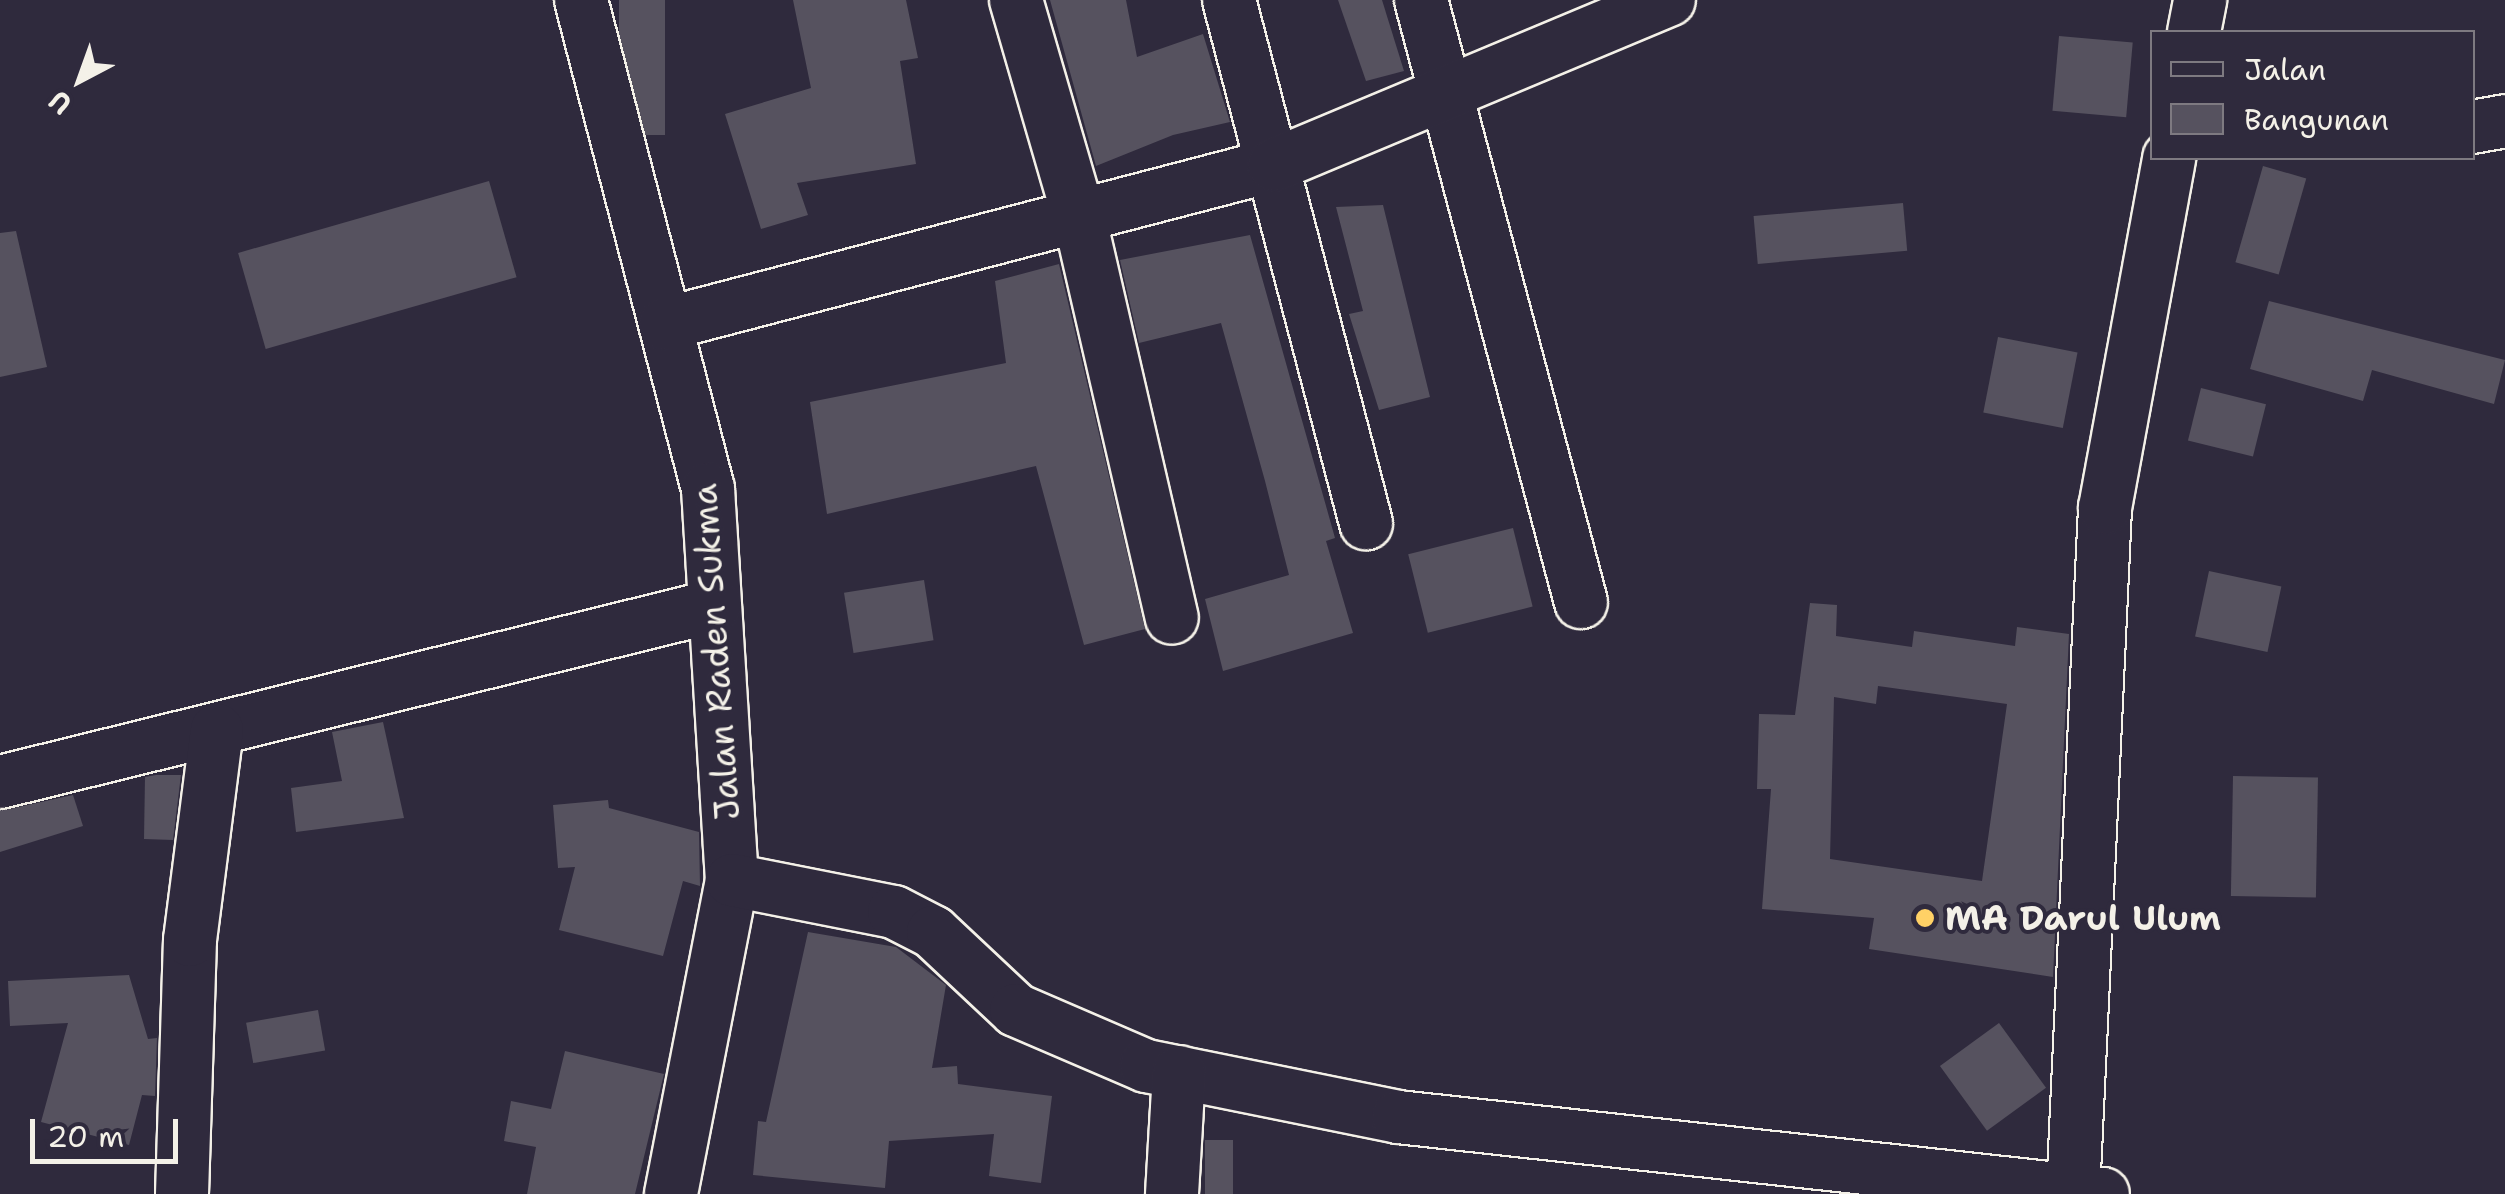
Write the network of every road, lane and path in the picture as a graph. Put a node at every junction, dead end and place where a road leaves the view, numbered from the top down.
1 (582, 0) edge
2 (1016, 0) edge
3 (1229, 0) edge
4 (1421, 0) edge
5 (1669, 0) edge
6 (2200, 0) edge
7 (2194, 30) edge
8 (1450, 93) junction
9 (2505, 121) edge
10 (2475, 126) edge
11 (2169, 160) edge
12 (1274, 166) junction
13 (1080, 220) junction
14 (665, 324) junction
15 (1366, 523) dead end
16 (1581, 602) dead end
17 (715, 606) junction
18 (1172, 618) dead end
19 (217, 730) junction
20 (0, 782) edge
21 (732, 880) junction
22 (1179, 1072) junction
23 (1763, 1176) edge
24 (2083, 1193) edge
25 (182, 1194) edge
26 (671, 1194) edge
27 (1172, 1194) edge

1 - 14 street, Jalan Raden Sukma
2 - 13 street
3 - 12 street
4 - 8 street
5 - 8 street
6 - 7 street
8 - 12 street
8 - 16 street
9 - 10 street
11 - 24 street
12 - 13 street
12 - 15 street
13 - 14 street
13 - 18 street
14 - 17 street, Jalan Raden Sukma
17 - 19 street
17 - 21 street, Jalan Raden Sukma
19 - 20 street
19 - 25 street
21 - 22 street
21 - 26 street, Jalan Raden Sukma
22 - 23 street
22 - 27 street
23 - 24 street

